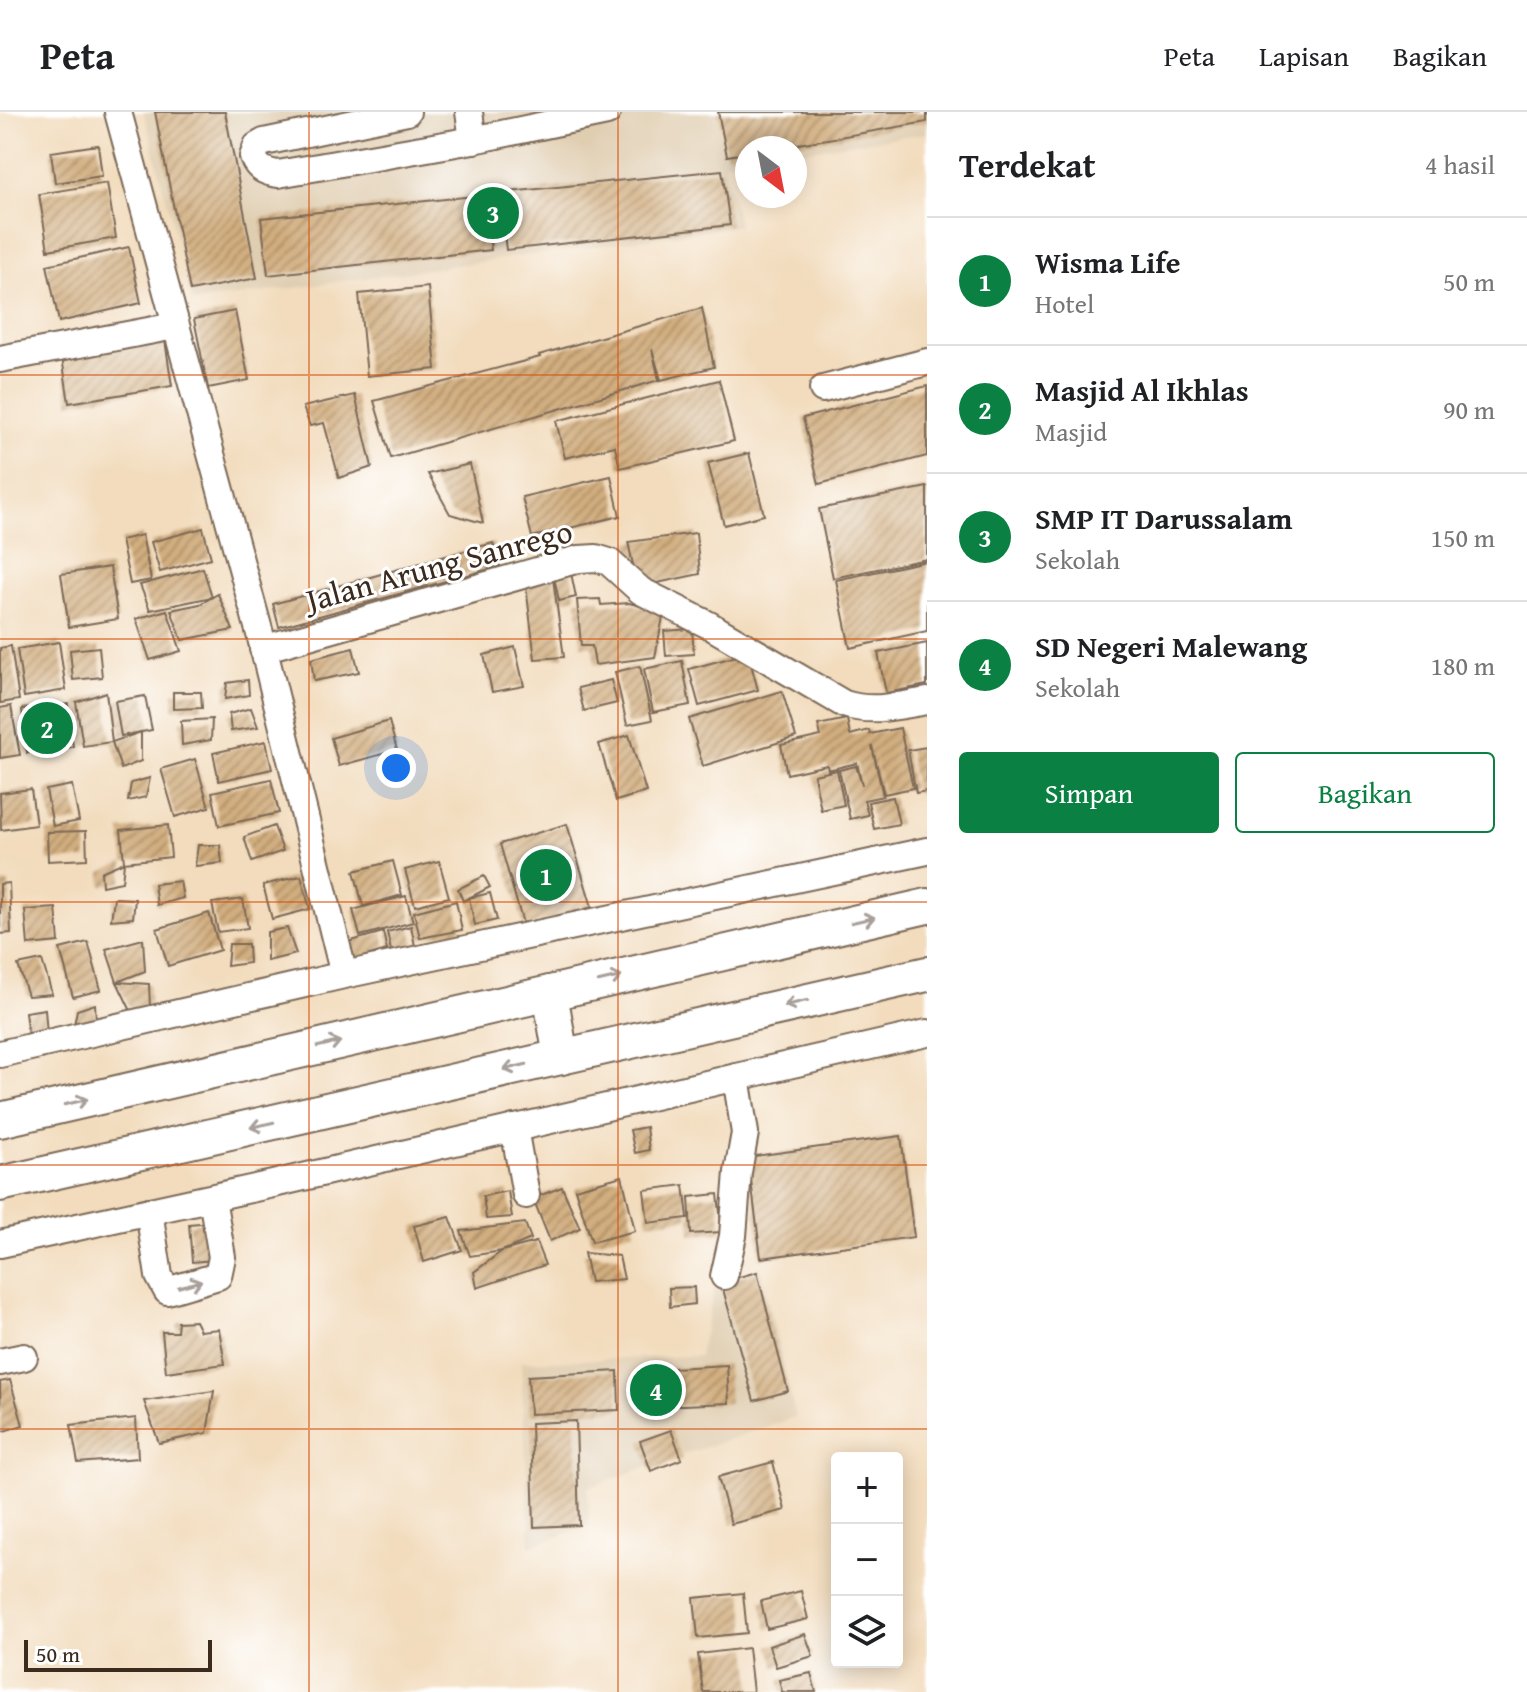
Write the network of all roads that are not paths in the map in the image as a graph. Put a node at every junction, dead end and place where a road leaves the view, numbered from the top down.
1 (118, 112) edge
2 (407, 112) edge
3 (469, 112) edge
4 (607, 112) edge
5 (473, 140) junction
6 (175, 326) junction
7 (0, 359) edge
8 (927, 362) edge
9 (823, 389) dead end
10 (263, 649) junction
11 (927, 701) edge
12 (927, 851) edge
13 (927, 906) edge
14 (927, 974) edge
15 (344, 975) junction
16 (550, 993) junction
17 (927, 1033) edge
18 (0, 1054) edge
19 (561, 1057) junction
20 (736, 1077) junction
21 (0, 1120) edge
22 (514, 1128) junction
23 (0, 1184) edge
24 (526, 1195) dead end
25 (212, 1198) junction
26 (149, 1211) junction
27 (0, 1244) edge
28 (724, 1276) dead end

1 - 6 street
2 - 5 street
3 - 5 street
4 - 5 street
6 - 7 street
6 - 10 street
8 - 9 street
10 - 11 street, Jalan Arung Sanrego
10 - 15 street
12 - 15 street
16 -> 13 main road
14 -> 19 main road
15 - 18 street
16 - 19 main road
21 -> 16 main road
17 - 20 street
19 -> 23 main road
20 - 22 street
20 - 28 street
22 - 24 street
22 - 25 street
25 - 26 street
26 -> 25 street
26 - 27 street

